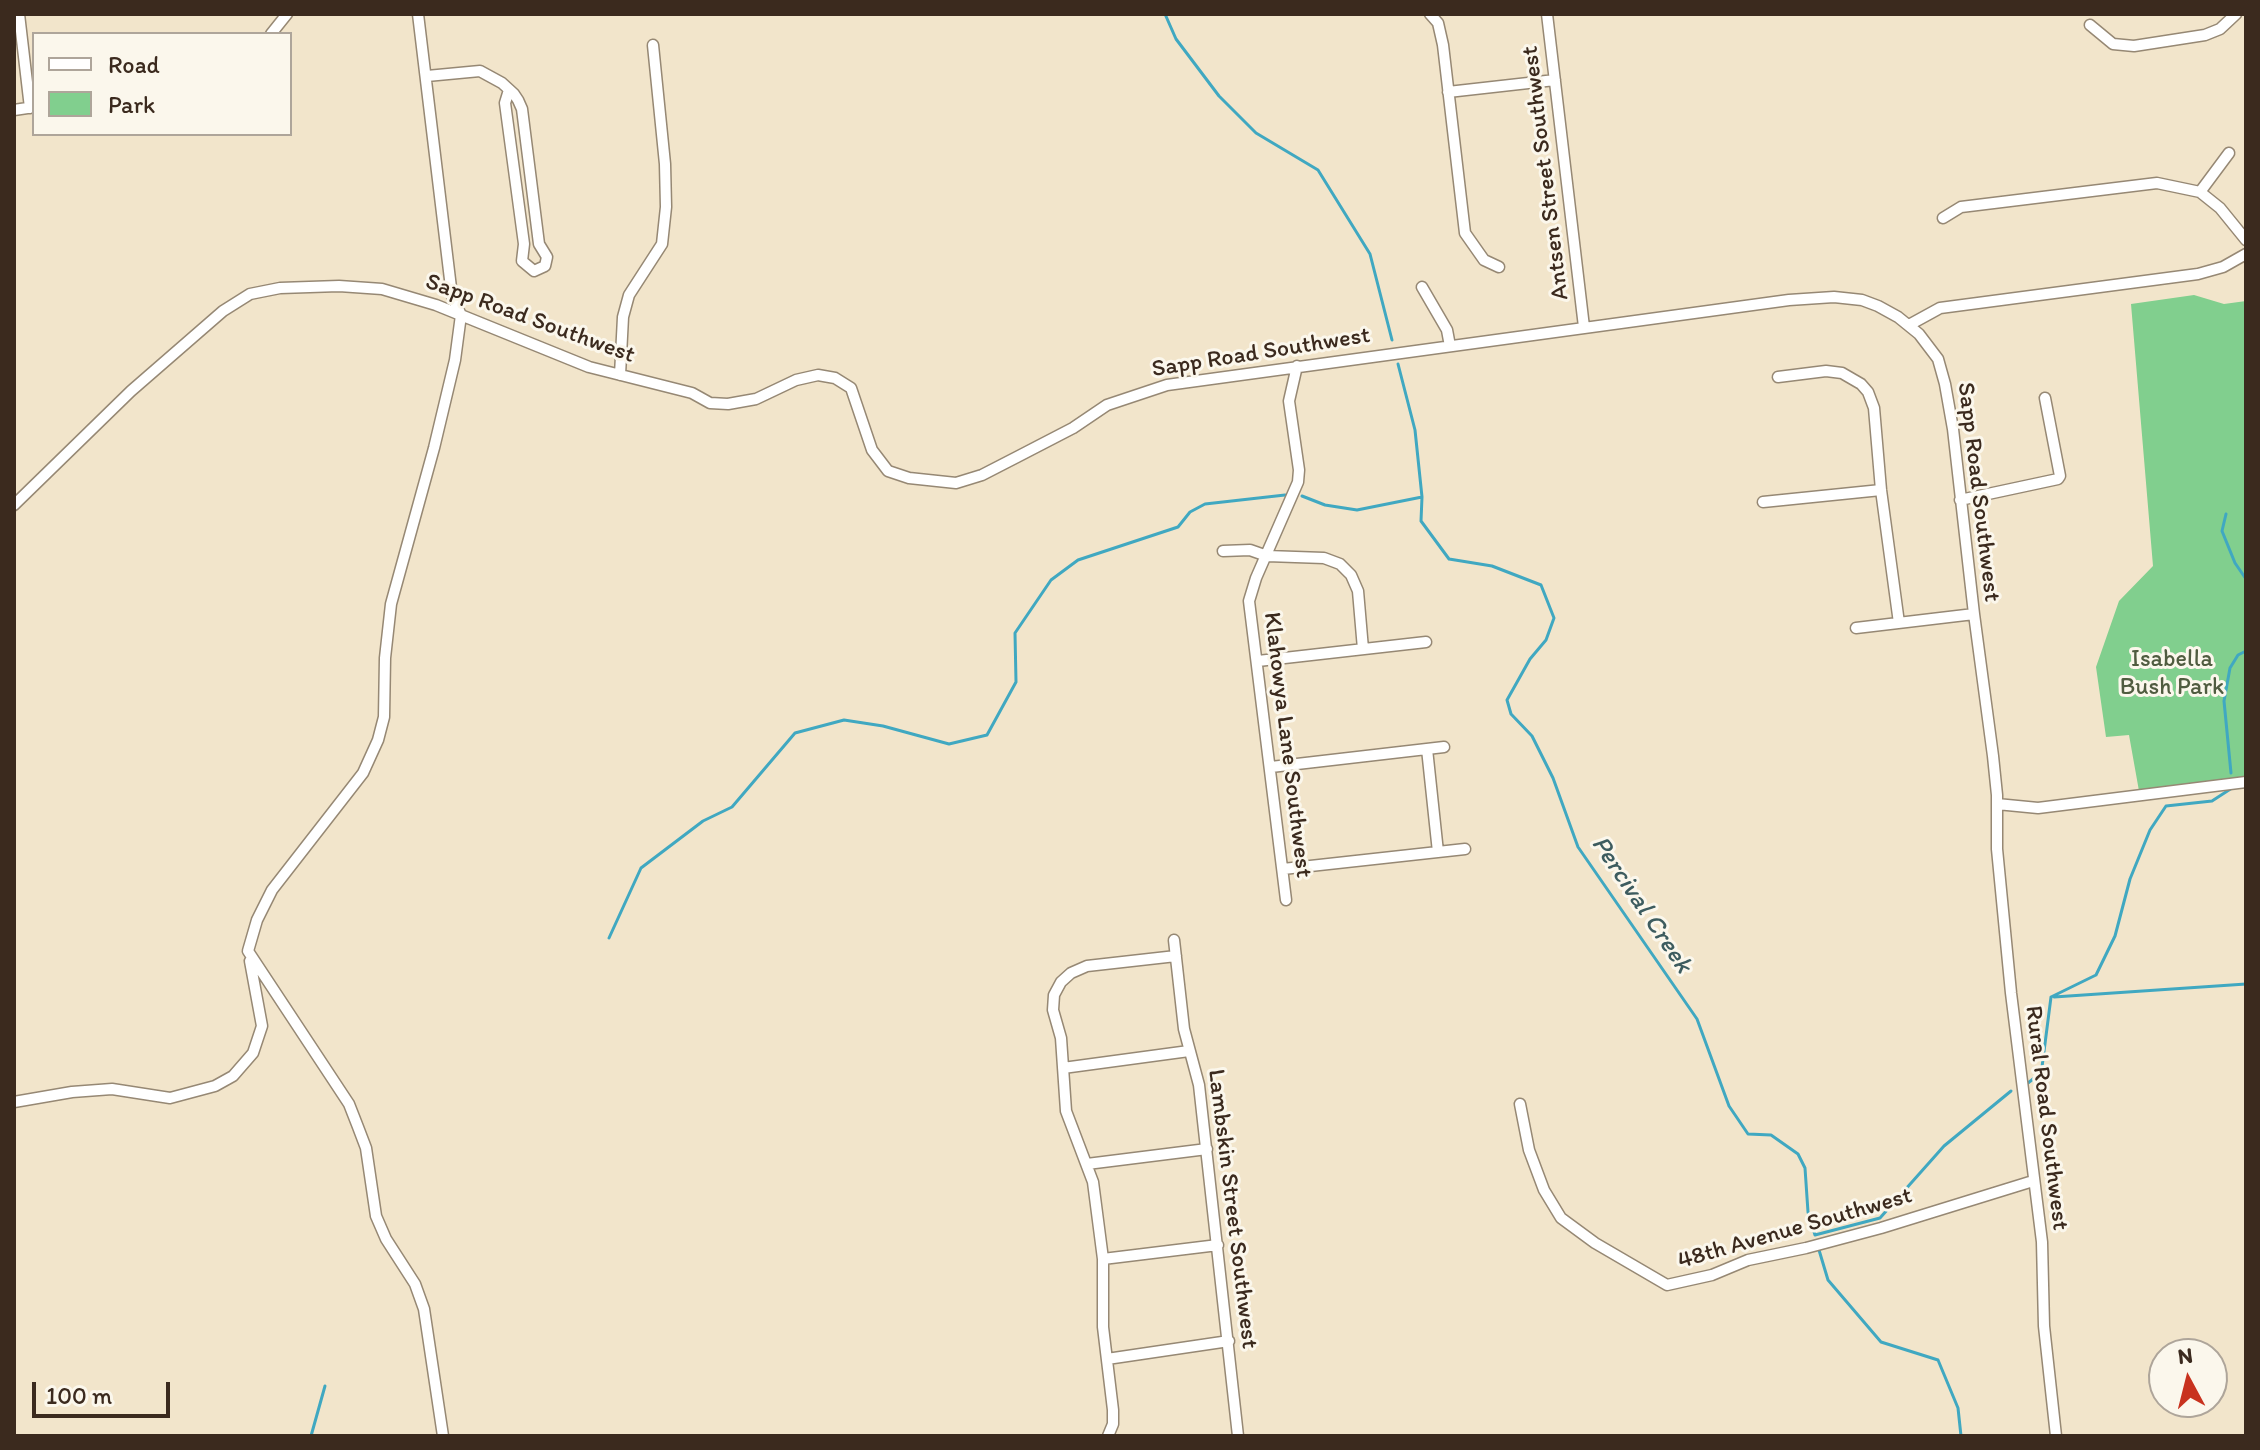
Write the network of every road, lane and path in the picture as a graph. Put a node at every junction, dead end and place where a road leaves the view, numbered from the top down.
1 (19, 14) edge
2 (287, 14) edge
3 (418, 14) edge
4 (1430, 14) edge
5 (1547, 14) edge
6 (2236, 14) edge
7 (2090, 25) dead end
8 (273, 32) edge
9 (653, 45) dead end
10 (427, 76) junction
11 (1555, 80) junction
12 (509, 90) junction
13 (1448, 92) junction
14 (32, 107) edge
15 (14, 110) edge
16 (2229, 153) dead end
17 (2200, 192) junction
18 (1943, 218) dead end
19 (2246, 240) edge
20 (2246, 254) edge
21 (1499, 267) dead end
22 (1422, 287) dead end
23 (461, 315) junction
24 (1909, 325) junction
25 (1584, 327) junction
26 (1450, 346) junction
27 (1297, 366) junction
28 (620, 375) junction
29 (1778, 377) dead end
30 (2045, 398) dead end
31 (1881, 490) junction
32 (1960, 500) junction
33 (1763, 502) dead end
34 (14, 505) edge
35 (1223, 551) dead end
36 (1267, 556) junction
37 (1974, 614) junction
38 (1899, 623) junction
39 (1856, 628) dead end
40 (1426, 642) dead end
41 (1363, 649) junction
42 (1258, 661) junction
43 (1444, 747) dead end
44 (1427, 749) junction
45 (1271, 767) junction
46 (2246, 782) edge
47 (1997, 804) junction
48 (1465, 849) dead end
49 (1438, 852) junction
50 (1283, 869) junction
51 (1286, 900) dead end
52 (1174, 940) dead end
53 (249, 955) junction
54 (1176, 956) junction
55 (1189, 1051) junction
56 (1063, 1068) junction
57 (14, 1102) edge
58 (1520, 1104) dead end
59 (1207, 1149) junction
60 (1087, 1164) junction
61 (2033, 1181) junction
62 (1218, 1245) junction
63 (1103, 1259) junction
64 (1229, 1341) junction
65 (1107, 1359) junction
66 (443, 1436) edge
67 (1108, 1436) edge
68 (1238, 1436) edge
69 (2056, 1436) edge

1 - 14 street
2 - 8 street
3 - 10 street
4 - 13 street
5 - 11 street, Antsen Street Southwest
6 - 7 street
9 - 28 street
10 - 12 street
10 - 23 street
11 - 13 street
11 - 25 street, Antsen Street Southwest
12 - 12 street
13 - 21 street
14 - 15 street
16 - 17 street
17 - 18 street
17 - 19 street
20 - 24 street
22 - 26 street
23 - 28 street, Sapp Road Southwest
23 - 34 street, Sapp Road Southwest
23 - 53 street
24 - 25 street, Sapp Road Southwest
24 - 32 street, Sapp Road Southwest
25 - 26 street, Sapp Road Southwest
26 - 27 street, Sapp Road Southwest
27 - 28 street, Sapp Road Southwest
27 - 36 street, Klahowya Lane Southwest
29 - 31 street
30 - 32 street
31 - 33 street
31 - 38 street
32 - 37 street, Sapp Road Southwest
35 - 36 street
36 - 41 street
36 - 42 street, Klahowya Lane Southwest
37 - 38 street
37 - 47 street, Sapp Road Southwest
38 - 39 street
40 - 41 street
41 - 42 street
42 - 45 street, Klahowya Lane Southwest
43 - 44 street
44 - 45 street
44 - 49 street
45 - 50 street, Klahowya Lane Southwest
46 - 47 street
47 - 61 street, Rural Road Southwest
48 - 49 street
49 - 50 street
50 - 51 street, Klahowya Lane Southwest
52 - 54 street, Lambskin Street Southwest
53 - 57 street
53 - 66 street
54 - 55 street, Lambskin Street Southwest
54 - 56 street
55 - 56 street
55 - 59 street, Lambskin Street Southwest
56 - 60 street
58 - 61 street, 48th Avenue Southwest
59 - 60 street
59 - 62 street, Lambskin Street Southwest
60 - 63 street
61 - 69 street, Rural Road Southwest
62 - 63 street
62 - 64 street, Lambskin Street Southwest
63 - 65 street
64 - 65 street
64 - 68 street, Lambskin Street Southwest
65 - 67 street

